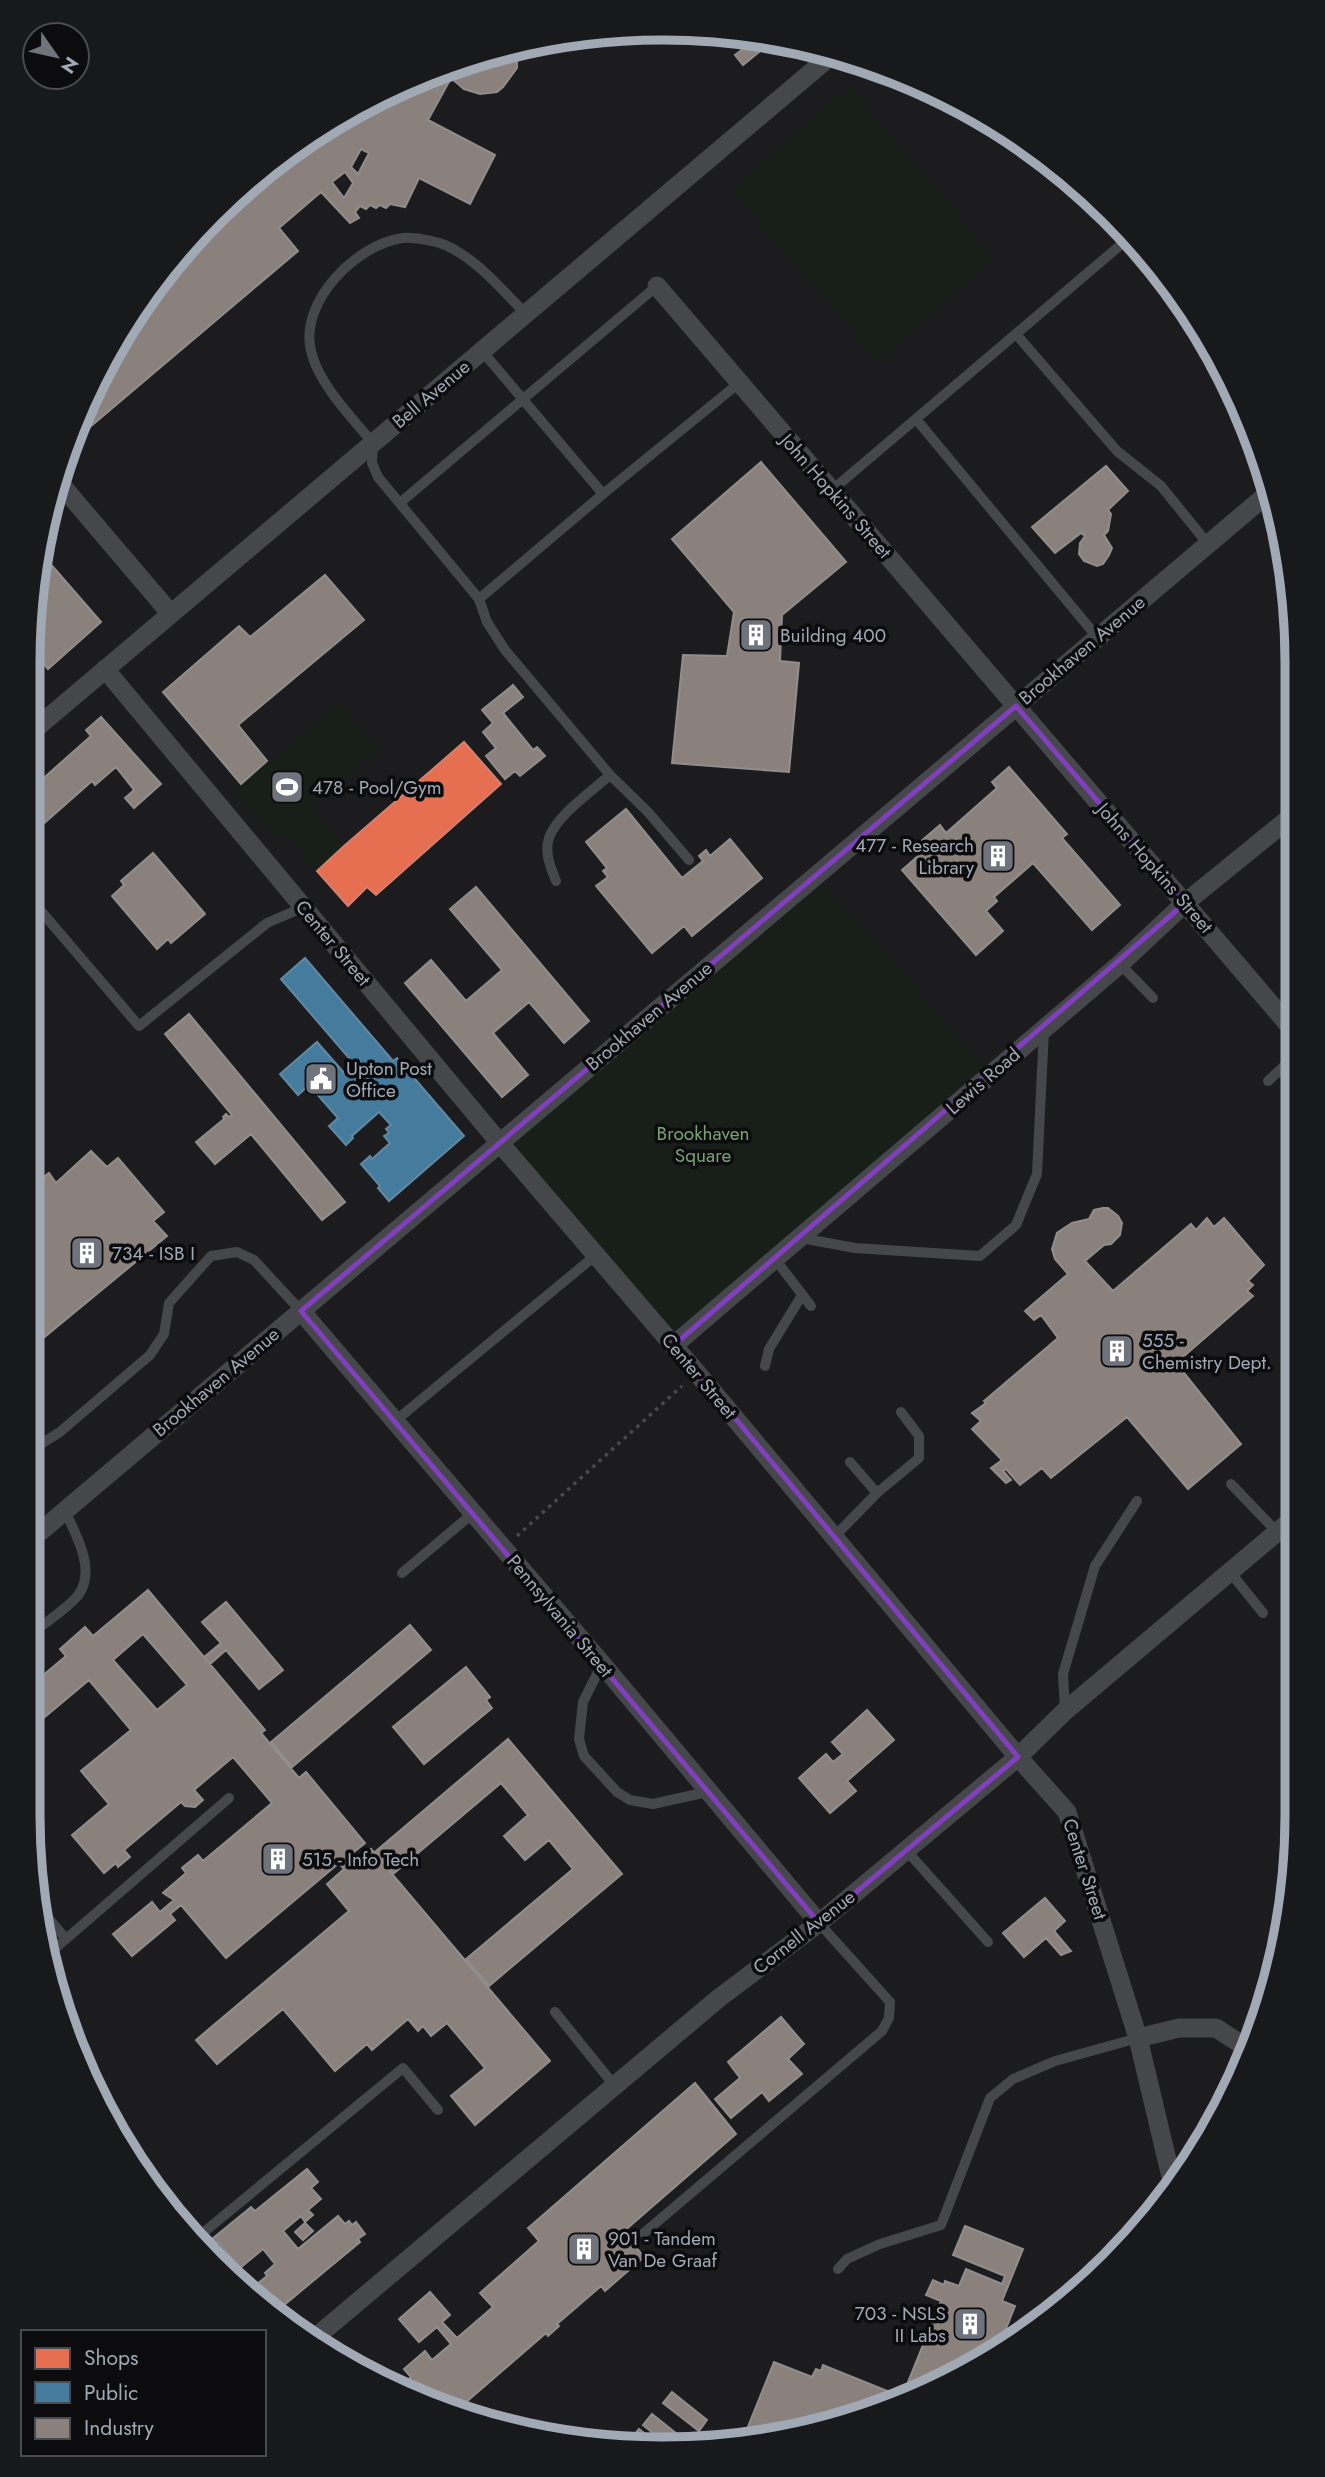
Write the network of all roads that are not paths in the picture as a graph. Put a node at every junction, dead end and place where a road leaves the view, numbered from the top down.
1 (820, 60) edge
2 (1122, 244) edge
3 (657, 286) joint
4 (526, 314) junction
5 (1016, 334) junction
6 (482, 351) junction
7 (739, 383) junction
8 (523, 398) junction
9 (915, 419) junction
10 (373, 443) junction
11 (65, 489) edge
12 (831, 491) junction
13 (603, 494) junction
14 (1263, 498) edge
15 (401, 502) junction
16 (1208, 544) junction
17 (479, 599) junction
18 (171, 614) junction
19 (1097, 637) junction
20 (105, 669) junction
21 (1016, 706) junction
22 (40, 724) edge
23 (610, 775) junction
24 (1285, 822) edge
25 (689, 860) dead end
26 (556, 881) dead end
27 (1185, 903) junction
28 (303, 907) junction
29 (40, 910) edge
30 (1120, 964) junction
31 (1153, 998) dead end
32 (1285, 1021) edge
33 (1044, 1029) junction
34 (1285, 1065) edge
35 (1268, 1081) dead end
36 (499, 1142) junction
37 (802, 1238) junction
38 (596, 1255) junction
39 (775, 1259) junction
40 (802, 1295) junction
41 (811, 1306) dead end
42 (300, 1311) junction
43 (674, 1345) junction
44 (765, 1366) dead end
45 (901, 1412) dead end
46 (394, 1422) junction
47 (40, 1444) edge
48 (850, 1462) dead end
49 (1231, 1484) dead end
50 (877, 1493) junction
51 (1137, 1500) dead end
52 (65, 1511) junction
53 (472, 1514) junction
54 (1285, 1525) edge
55 (40, 1532) edge
56 (1277, 1532) junction
57 (833, 1538) junction
58 (1230, 1572) junction
59 (402, 1573) dead end
60 (1263, 1613) dead end
61 (40, 1626) edge
62 (602, 1664) junction
63 (1065, 1711) junction
64 (1018, 1757) junction
65 (707, 1792) junction
66 (229, 1798) dead end
67 (906, 1850) junction
68 (50, 1920) edge
69 (819, 1923) junction
70 (66, 1939) junction
71 (988, 1942) dead end
72 (55, 1949) edge
73 (555, 2012) dead end
74 (1138, 2038) junction
75 (1241, 2044) edge
76 (614, 2085) junction
77 (438, 2110) dead end
78 (1170, 2173) edge
79 (203, 2233) edge
80 (643, 2233) dead end
81 (838, 2269) dead end
82 (320, 2334) edge

1 - 4 street, Bell Avenue
2 - 5 lane
3 - 7 street, John Hopkins Street
3 - 8 lane
4 - 6 street, Bell Avenue
4 - 10 lane
5 - 9 lane
5 - 16 lane
6 - 8 lane
6 - 10 street, Bell Avenue
7 - 12 street, John Hopkins Street
7 - 13 lane
8 - 13 lane
8 - 15 lane
9 - 12 lane
9 - 19 lane
10 - 15 lane
10 - 18 street, Bell Avenue
11 - 18 street
12 - 21 street, John Hopkins Street
13 - 17 lane
14 - 16 street, Brookhaven Avenue
15 - 17 lane
16 - 19 street, Brookhaven Avenue
17 - 23 lane
18 - 20 street, Bell Avenue
19 - 21 street, Brookhaven Avenue
20 - 22 street, Bell Avenue
20 - 28 street, Center Street
21 - 27 street, Johns Hopkins Street
21 - 36 street, Brookhaven Avenue
23 - 25 lane
23 - 26 lane
24 - 27 street, Lewis Road
27 - 30 street, Lewis Road
27 - 32 street, Johns Hopkins Street
28 - 29 lane
28 - 36 street, Center Street
30 - 31 lane
30 - 33 street, Lewis Road
33 - 37 street, Lewis Road
33 - 37 lane
34 - 35 lane
36 - 38 street, Center Street
36 - 42 street, Brookhaven Avenue
37 - 39 street, Lewis Road
38 - 43 street, Center Street
38 - 46 lane
39 - 40 lane
39 - 43 street, Lewis Road
40 - 41 lane
40 - 44 lane
42 - 46 street, Pennsylvania Street
42 - 47 lane
42 - 52 street, Brookhaven Avenue
43 - 57 street, Center Street
45 - 50 lane
46 - 53 street, Pennsylvania Street
48 - 50 lane
49 - 56 lane
50 - 57 lane
51 - 63 lane
52 - 55 street, Brookhaven Avenue
52 - 61 lane
53 - 59 lane
53 - 62 street, Pennsylvania Street
54 - 56 street, Cornell Avenue
56 - 58 street, Cornell Avenue
57 - 64 street, Center Street
58 - 60 lane
58 - 63 street, Cornell Avenue
62 - 65 street, Pennsylvania Street
62 - 65 lane
63 - 64 street, Cornell Avenue
64 - 67 street, Cornell Avenue
64 - 74 street, Center Street
65 - 69 street, Pennsylvania Street
66 - 70 lane
67 - 69 street, Cornell Avenue
67 - 71 lane
68 - 70 lane
69 - 76 street, Cornell Avenue
69 - 80 lane
70 - 72 lane
73 - 76 lane
74 - 75 street
74 - 78 street, Center Street
74 - 81 lane
76 - 82 street, Cornell Avenue
77 - 79 lane

